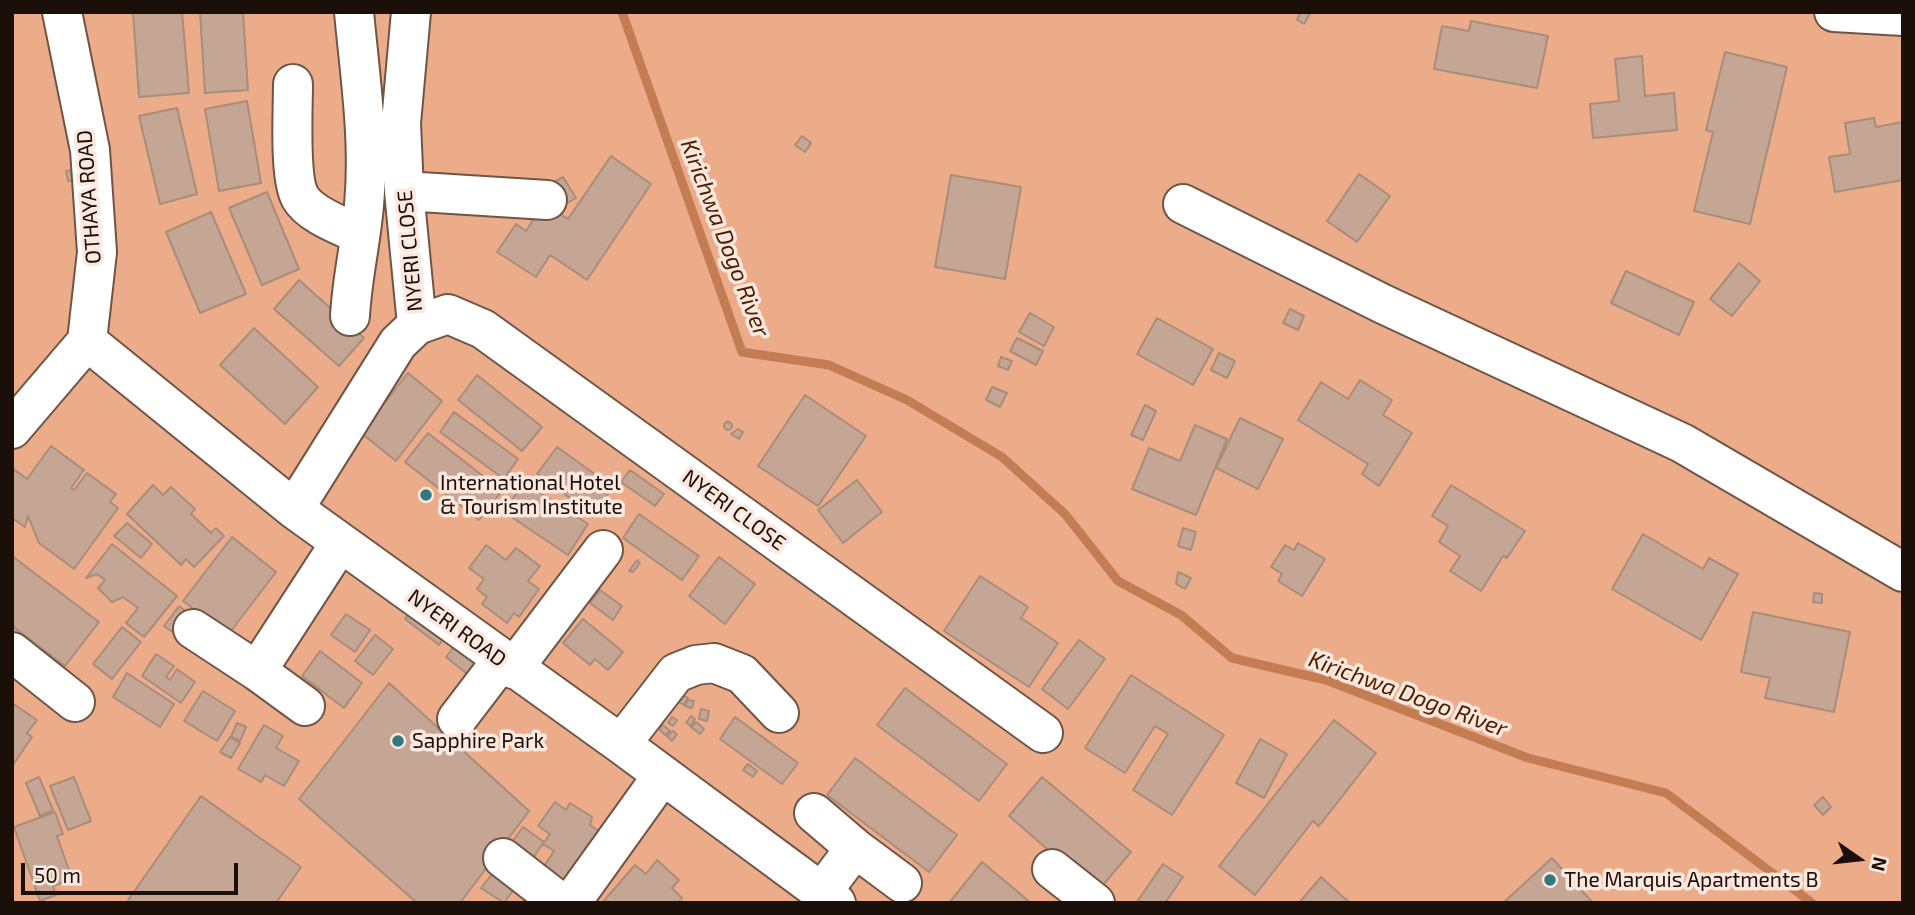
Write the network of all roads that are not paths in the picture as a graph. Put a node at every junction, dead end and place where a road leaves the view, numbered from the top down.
1 (62, 12) edge
2 (354, 12) edge
3 (411, 12) edge
4 (1833, 12) edge
5 (1903, 16) edge
6 (293, 84) dead end
7 (404, 198) junction
8 (547, 200) dead end
9 (1183, 204) dead end
10 (362, 219) junction
11 (350, 316) dead end
12 (416, 325) junction
13 (87, 341) junction
14 (12, 429) edge
15 (294, 509) junction
16 (340, 543) junction
17 (603, 551) dead end
18 (1903, 572) edge
19 (193, 629) dead end
20 (12, 652) edge
21 (508, 664) junction
22 (257, 671) junction
23 (75, 702) dead end
24 (305, 706) dead end
25 (779, 713) dead end
26 (457, 719) dead end
27 (1042, 733) dead end
28 (621, 744) junction
29 (662, 776) junction
30 (814, 813) dead end
31 (855, 848) junction
32 (503, 858) dead end
33 (1052, 869) dead end
34 (902, 883) dead end
35 (829, 898) edge
36 (561, 903) edge
37 (570, 903) edge
38 (1095, 903) edge

1 - 13 street, OTHAYA ROAD
2 - 10 street
3 - 7 street, NYERI CLOSE
4 - 5 street
6 - 10 street
7 - 8 street
7 - 10 street
7 - 12 street, NYERI CLOSE
9 - 18 street
10 - 11 street
12 - 15 street, NYERI CLOSE
12 - 27 street, NYERI CLOSE
13 - 14 street
13 - 15 street, NYERI ROAD
15 - 16 street, NYERI ROAD
16 - 21 street, NYERI ROAD
16 - 22 street
17 - 21 street
19 - 22 street
20 - 23 street
21 - 26 street
21 - 28 street, NYERI ROAD
22 - 24 street
25 - 28 street
28 - 29 street, NYERI ROAD
29 - 35 street, NYERI ROAD
29 - 37 street
30 - 31 street
31 - 34 street
31 - 35 street
32 - 36 street
33 - 38 street

